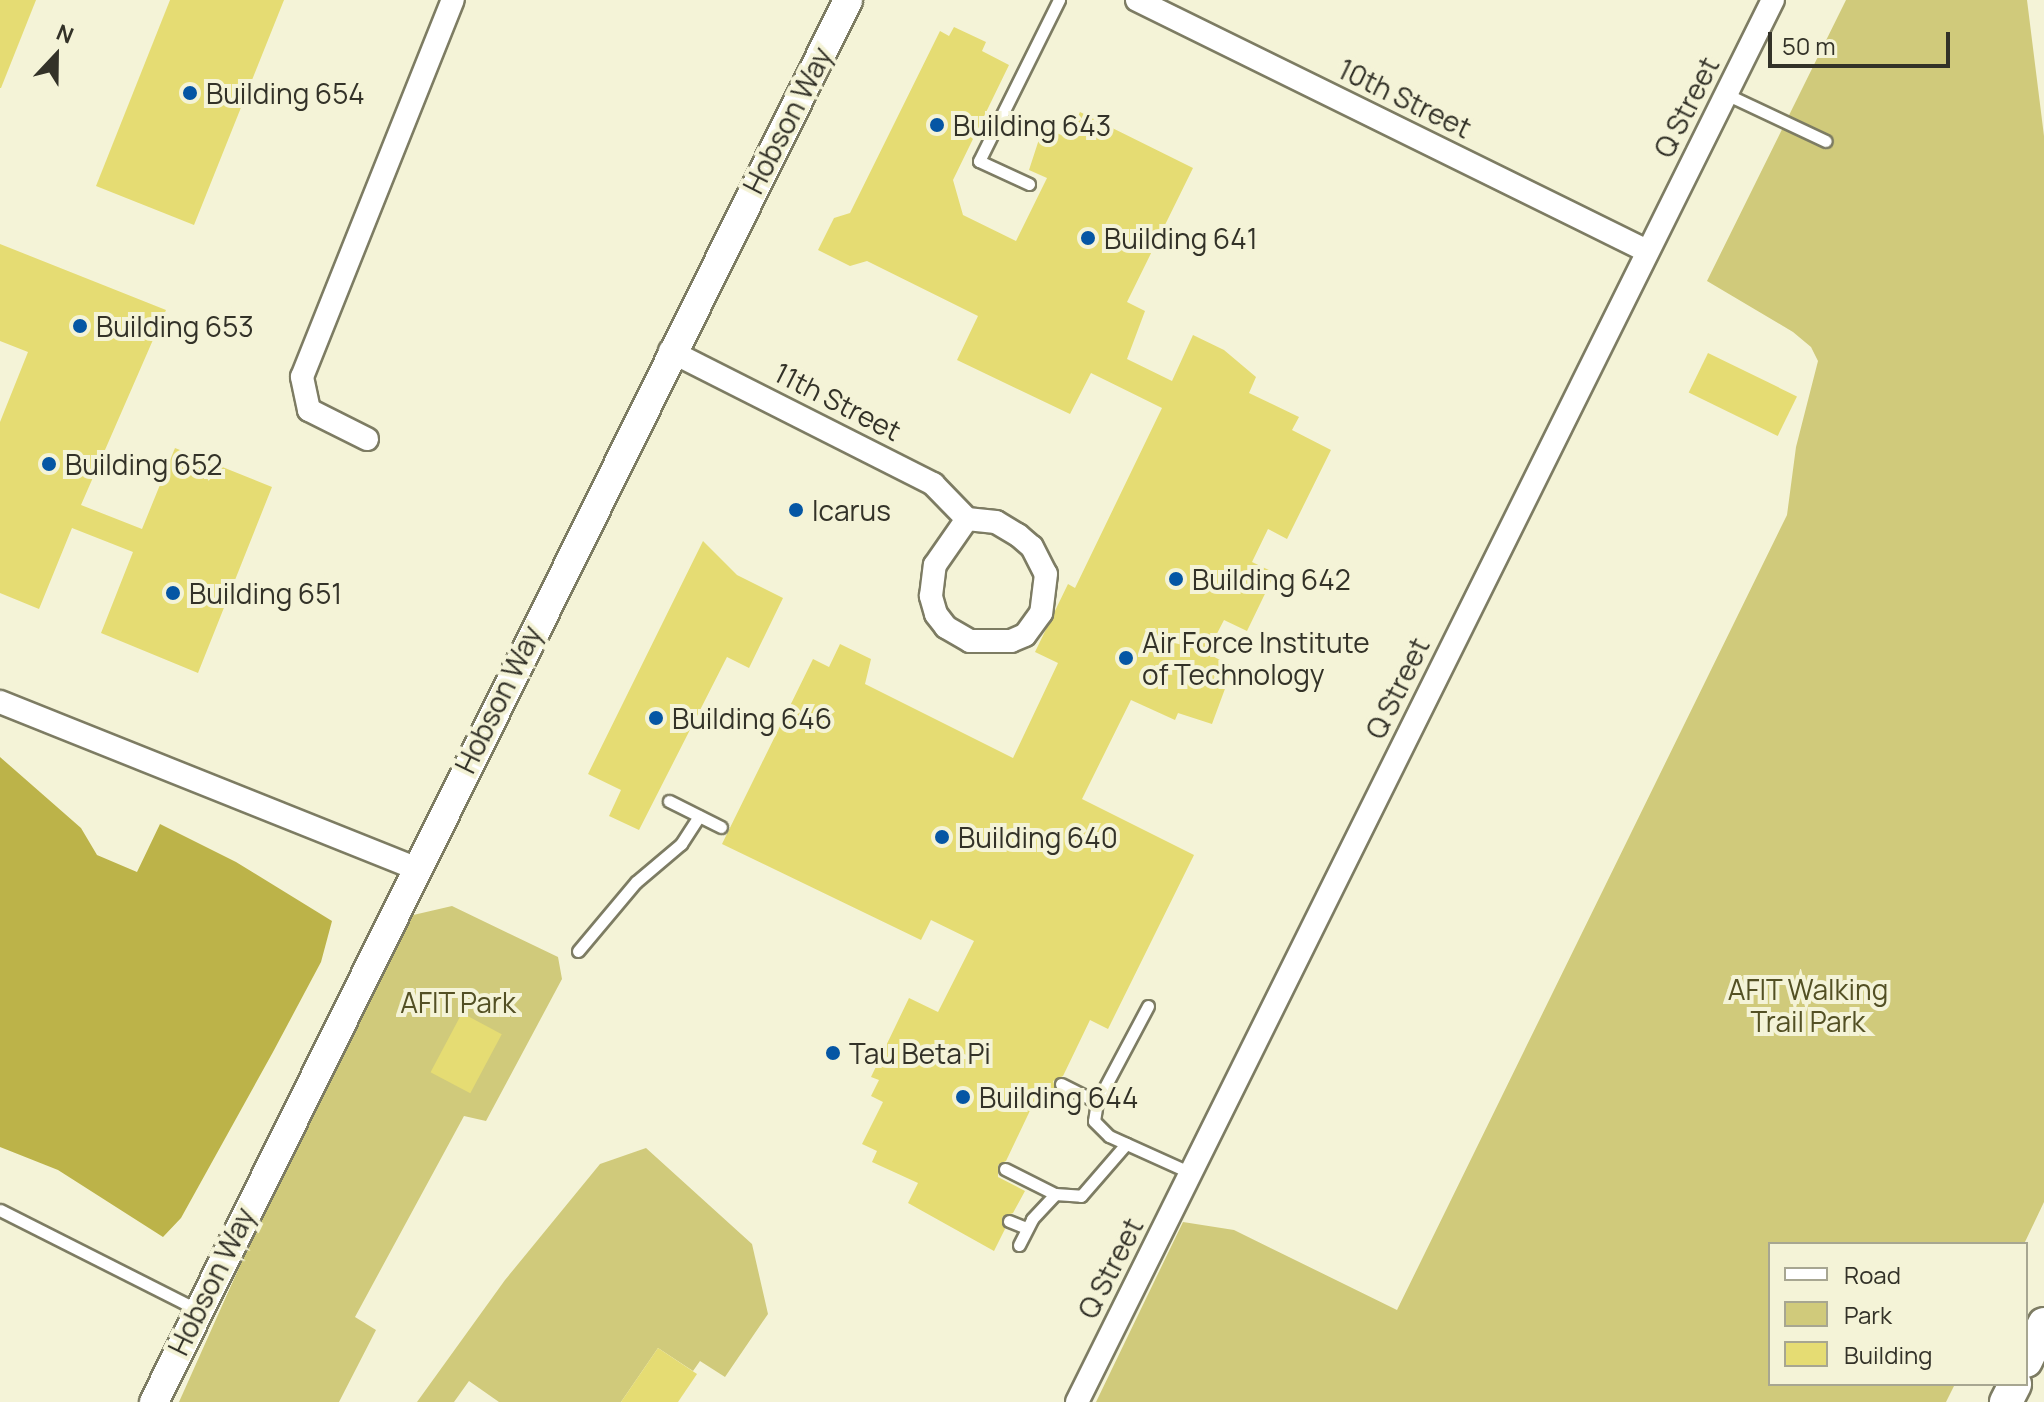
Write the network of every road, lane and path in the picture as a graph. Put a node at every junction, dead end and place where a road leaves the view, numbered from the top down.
1 (453, 0) edge
2 (848, 0) edge
3 (1059, 0) edge
4 (1137, 0) edge
5 (1773, 0) edge
6 (1726, 94) junction
7 (1826, 141) dead end
8 (1029, 184) dead end
9 (1647, 251) junction
10 (670, 351) junction
11 (367, 439) dead end
12 (967, 519) junction
13 (0, 702) edge
14 (669, 801) dead end
15 (699, 816) junction
16 (721, 827) dead end
17 (414, 868) junction
18 (578, 951) dead end
19 (1148, 1006) dead end
20 (1061, 1084) dead end
21 (1097, 1102) junction
22 (1126, 1144) junction
23 (1005, 1169) dead end
24 (1191, 1173) junction
25 (1055, 1194) junction
26 (0, 1210) edge
27 (1009, 1221) dead end
28 (1026, 1228) junction
29 (1019, 1245) dead end
30 (196, 1309) junction
31 (2044, 1324) edge
32 (2028, 1357) edge
33 (154, 1402) edge
34 (1077, 1402) edge

1 - 11 street
2 - 10 street, Hobson Way
3 - 8 lane
4 - 9 street, 10th Street
5 - 6 street, Q Street
6 - 7 lane
6 - 9 street, Q Street
9 - 24 street, Q Street
10 - 12 street, 11th Street
10 - 17 street, Hobson Way
12 - 12 street
13 - 17 street
14 - 15 lane
15 - 16 lane
15 - 18 lane
17 - 30 street, Hobson Way
19 - 21 lane
20 - 21 lane
21 - 22 lane
22 - 24 lane
22 - 25 lane
23 - 25 lane
24 - 34 street, Q Street
25 - 28 lane
26 - 30 lane
27 - 28 lane
28 - 29 lane
30 - 33 street, Hobson Way
31 - 32 main road

